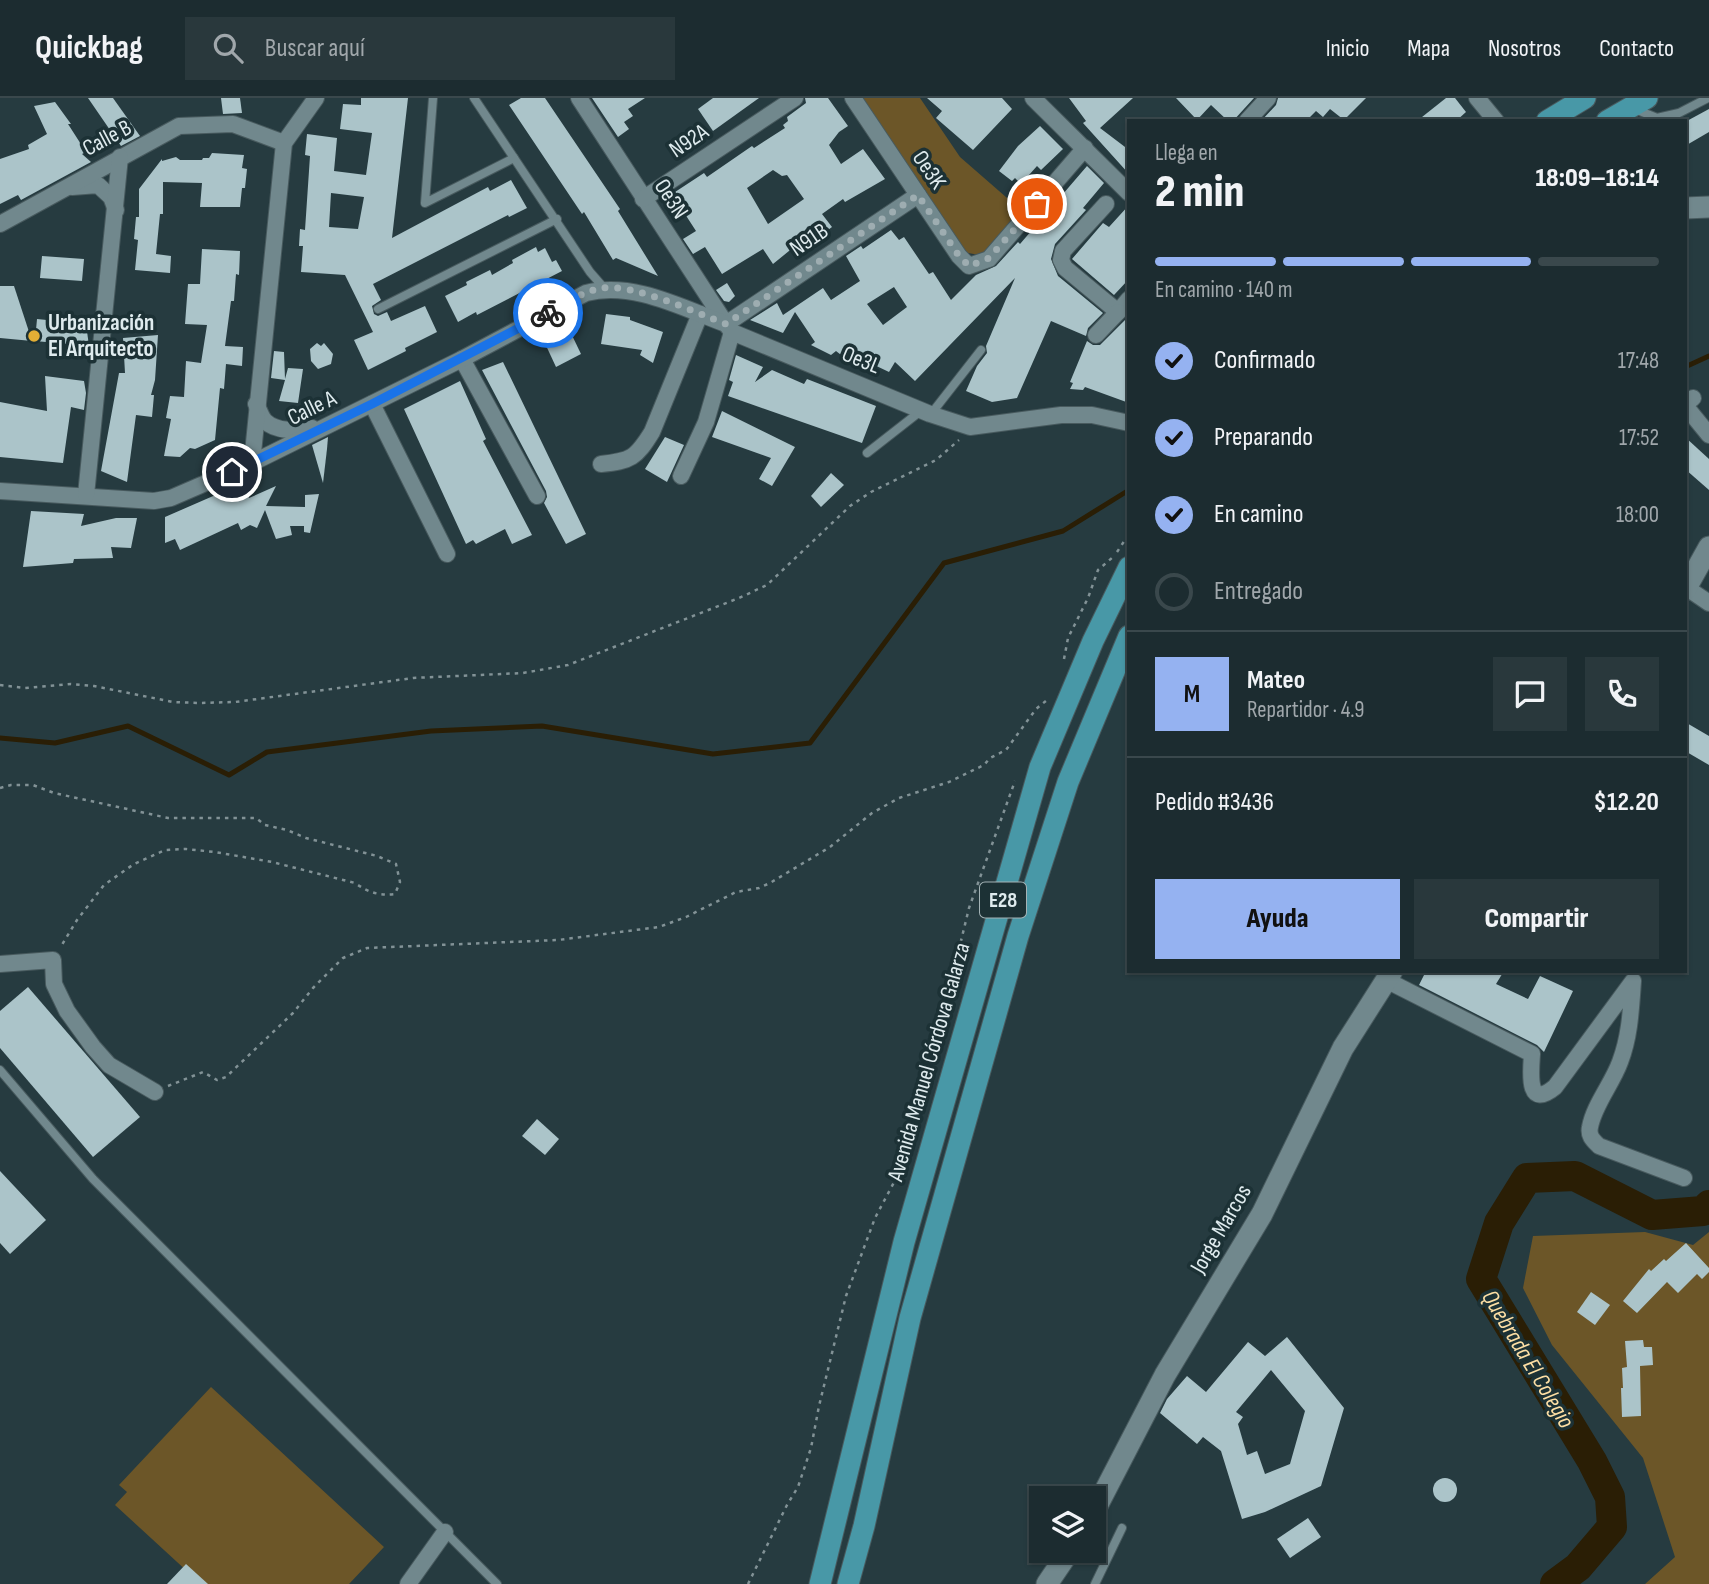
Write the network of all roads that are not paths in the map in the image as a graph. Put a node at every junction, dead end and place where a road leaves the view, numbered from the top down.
1 (316, 98) edge
2 (433, 98) edge
3 (474, 98) edge
4 (579, 98) edge
5 (795, 98) edge
6 (853, 98) edge
7 (1033, 98) edge
8 (1268, 98) edge
9 (1477, 98) edge
10 (1585, 98) edge
11 (1708, 98) edge
12 (1638, 102) edge
13 (1487, 117) edge
14 (1249, 119) edge
15 (1550, 119) edge
16 (1610, 119) edge
17 (284, 144) junction
18 (1085, 148) junction
19 (120, 157) junction
20 (514, 158) junction
21 (66, 187) junction
22 (1127, 191) edge
23 (918, 195) junction
24 (643, 199) junction
25 (1106, 204) dead end
26 (1709, 207) edge
27 (1687, 208) edge
28 (116, 210) junction
29 (557, 219) junction
30 (0, 224) edge
31 (604, 288) junction
32 (586, 293) joint
33 (1123, 305) edge
34 (378, 309) dead end
35 (700, 314) junction
36 (729, 328) junction
37 (1096, 335) dead end
38 (981, 350) dead end
39 (462, 359) junction
40 (1693, 398) dead end
41 (256, 404) junction
42 (372, 404) junction
43 (926, 412) junction
44 (1127, 423) edge
45 (325, 426) junction
46 (1709, 435) edge
47 (867, 453) dead end
48 (252, 463) junction
49 (601, 464) dead end
50 (681, 476) dead end
51 (0, 491) edge
52 (86, 495) junction
53 (537, 496) dead end
54 (1709, 547) edge
55 (447, 554) dead end
56 (1127, 572) edge
57 (1687, 587) edge
58 (1687, 590) edge
59 (1709, 603) edge
60 (1127, 641) edge
61 (0, 964) edge
62 (1389, 976) edge
63 (0, 1070) edge
64 (156, 1091) road end
65 (1684, 1178) dead end
66 (904, 1242) junction
67 (931, 1249) junction
68 (1106, 1489) edge
69 (1122, 1528) dead end
70 (445, 1532) junction
71 (1061, 1563) edge
72 (408, 1584) edge
73 (497, 1584) edge
74 (820, 1584) edge
75 (848, 1584) edge
76 (1047, 1584) edge
77 (1095, 1584) edge

1 - 17 street
2 - 20 lane
3 - 20 lane
4 - 24 street, Oe3N
5 - 24 street, N92A
6 - 23 street, Oe3K
7 - 18 street
8 - 14 street
9 - 13 street
10 - 15 main road
11 - 12 lane
12 - 16 main road
17 - 19 street, Calle B
17 - 41 street
18 - 22 street
18 - 23 street, Oe3K
19 - 21 street, Calle B
19 - 28 street
20 - 29 lane
21 - 28 street
21 - 30 street, Calle B
23 - 36 street, N91B
24 - 36 street, Oe3N
25 - 33 street
26 - 27 main road
28 - 52 street
29 - 31 lane
29 - 34 lane
31 - 32 street, Oe3L
31 - 35 street, Oe3L
32 - 39 street, Calle A
33 - 37 street
35 - 36 street, Oe3L
35 - 49 street
36 - 43 street, Oe3L
36 - 50 street
38 - 43 lane
39 - 42 street, Calle A
39 - 53 street
40 - 46 street
41 - 45 street
41 - 48 street
42 - 45 street, Calle A
42 - 55 street
43 - 44 street, Oe3L
43 - 47 lane
45 - 48 street, Calle A
48 - 52 street, Calle A
51 - 52 street, Calle A
54 - 57 main road
56 - 66 main road, Avenida Manuel Córdova Galarza / E28
58 - 59 street
60 - 67 main road, E28
61 - 64 street
62 - 65 street
62 - 68 main road, Jorge Marcos
63 - 70 lane
66 - 67 main road
66 - 74 main road, Avenida Manuel Córdova Galarza / E28
67 - 75 main road, E28
69 - 77 lane
70 - 72 street
70 - 73 lane
71 - 76 main road

